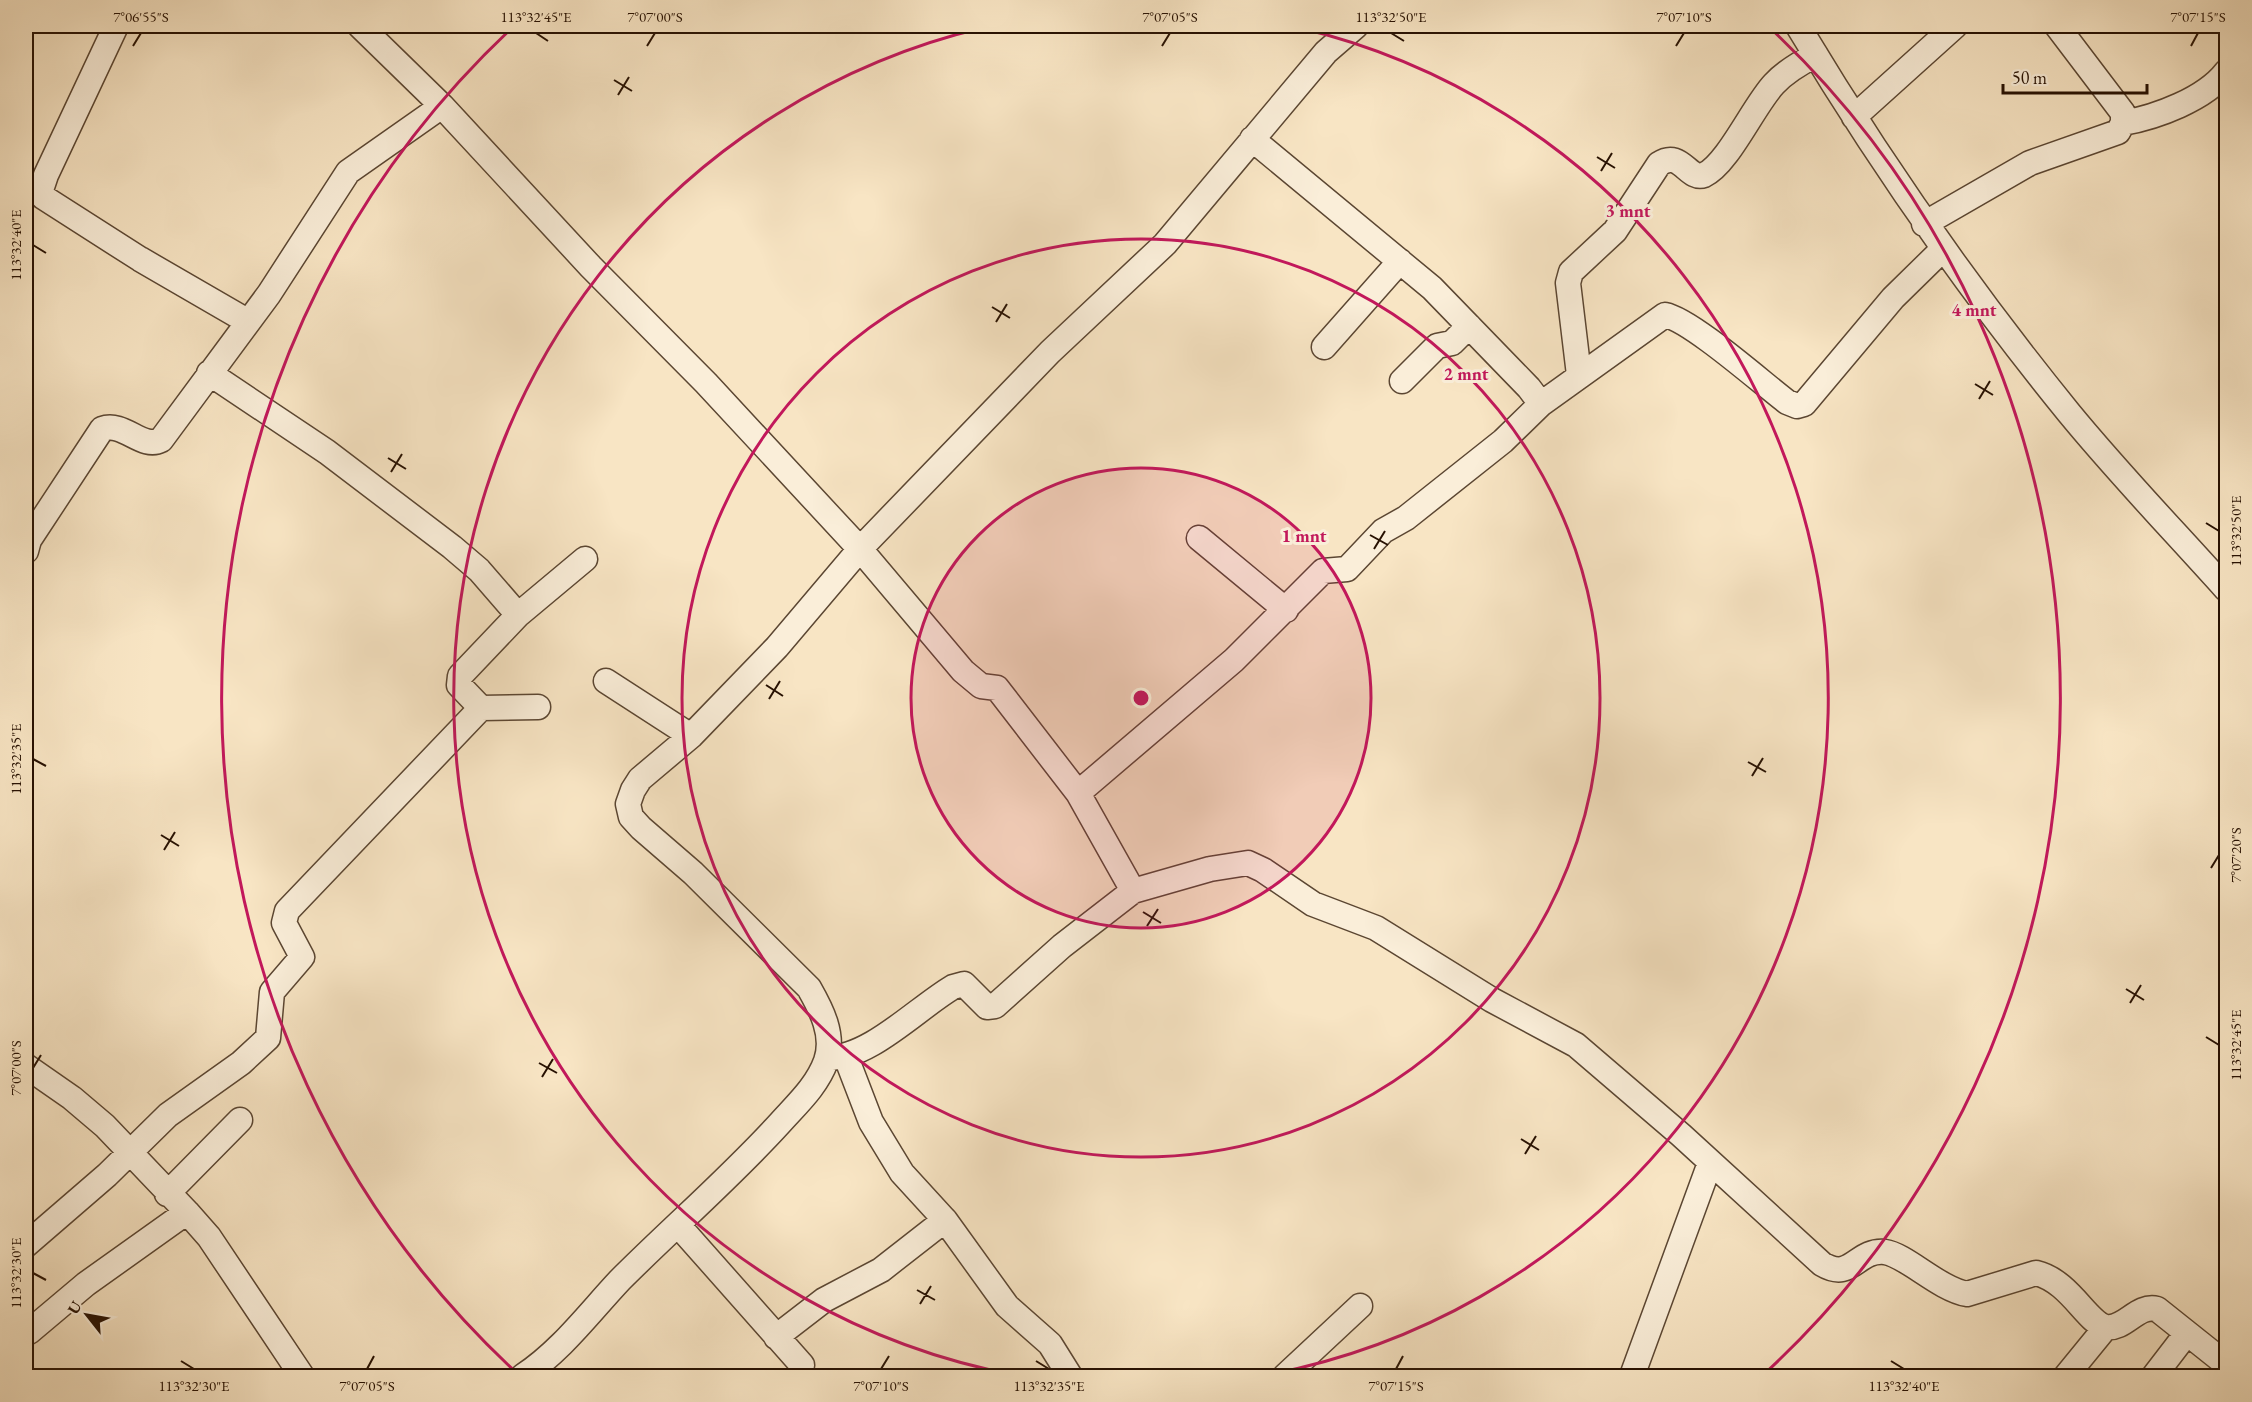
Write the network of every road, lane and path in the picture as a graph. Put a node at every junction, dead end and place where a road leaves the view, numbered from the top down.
1 (116, 26) edge
2 (360, 26) edge
3 (1356, 26) edge
4 (1798, 26) edge
5 (1955, 26) edge
6 (2056, 26) edge
7 (1816, 55) junction
8 (2226, 72) edge
9 (442, 106) junction
10 (1854, 117) junction
11 (2123, 123) junction
12 (1252, 139) junction
13 (1924, 224) junction
14 (1943, 249) junction
15 (1400, 261) junction
16 (247, 321) junction
17 (1469, 326) junction
18 (1324, 347) dead end
19 (209, 373) junction
20 (1580, 375) junction
21 (1402, 381) dead end
22 (1540, 404) junction
23 (1199, 538) dead end
24 (860, 549) junction
25 (26, 551) edge
26 (585, 559) dead end
27 (2226, 589) edge
28 (1286, 610) junction
29 (518, 615) junction
30 (606, 681) dead end
31 (538, 706) dead end
32 (481, 708) junction
33 (691, 736) junction
34 (1078, 793) junction
35 (1133, 891) junction
36 (837, 1058) junction
37 (26, 1066) edge
38 (240, 1120) dead end
39 (131, 1152) junction
40 (1710, 1163) junction
41 (167, 1194) junction
42 (187, 1212) junction
43 (945, 1220) junction
44 (678, 1225) junction
45 (26, 1245) edge
46 (1360, 1306) dead end
47 (2106, 1327) junction
48 (27, 1331) edge
49 (2187, 1333) junction
50 (776, 1337) junction
51 (2226, 1364) edge
52 (802, 1365) dead end
53 (302, 1377) edge
54 (523, 1377) edge
55 (1070, 1377) edge
56 (1285, 1377) edge
57 (1632, 1377) edge
58 (2066, 1377) edge
59 (2154, 1377) edge

1 - 16 street
2 - 9 street
3 - 12 street
4 - 7 street
5 - 10 street
6 - 11 street
7 - 10 street
7 - 20 street
8 - 11 street
9 - 16 street
9 - 24 street
10 - 13 street
11 - 13 street
12 - 15 street
12 - 24 street
13 - 14 street
14 - 20 street
14 - 27 street
15 - 17 street
15 - 18 street
16 - 19 street
17 - 21 street
17 - 22 street
19 - 25 street
19 - 29 street
20 - 22 street
22 - 28 street
23 - 28 street
24 - 33 street
24 - 34 street
26 - 29 street
28 - 34 street
29 - 32 street
30 - 33 street
31 - 32 street
32 - 39 street
33 - 36 street
34 - 35 street
35 - 36 street
35 - 40 street
36 - 43 street
36 - 44 street
37 - 39 street
38 - 41 street
39 - 41 street
39 - 45 street
40 - 47 street
40 - 57 street
41 - 42 street
42 - 48 street
42 - 53 street
43 - 50 street
43 - 55 street
44 - 50 street
44 - 54 street
46 - 56 street
47 - 49 street
47 - 58 street
49 - 51 street
49 - 59 street
50 - 52 street

